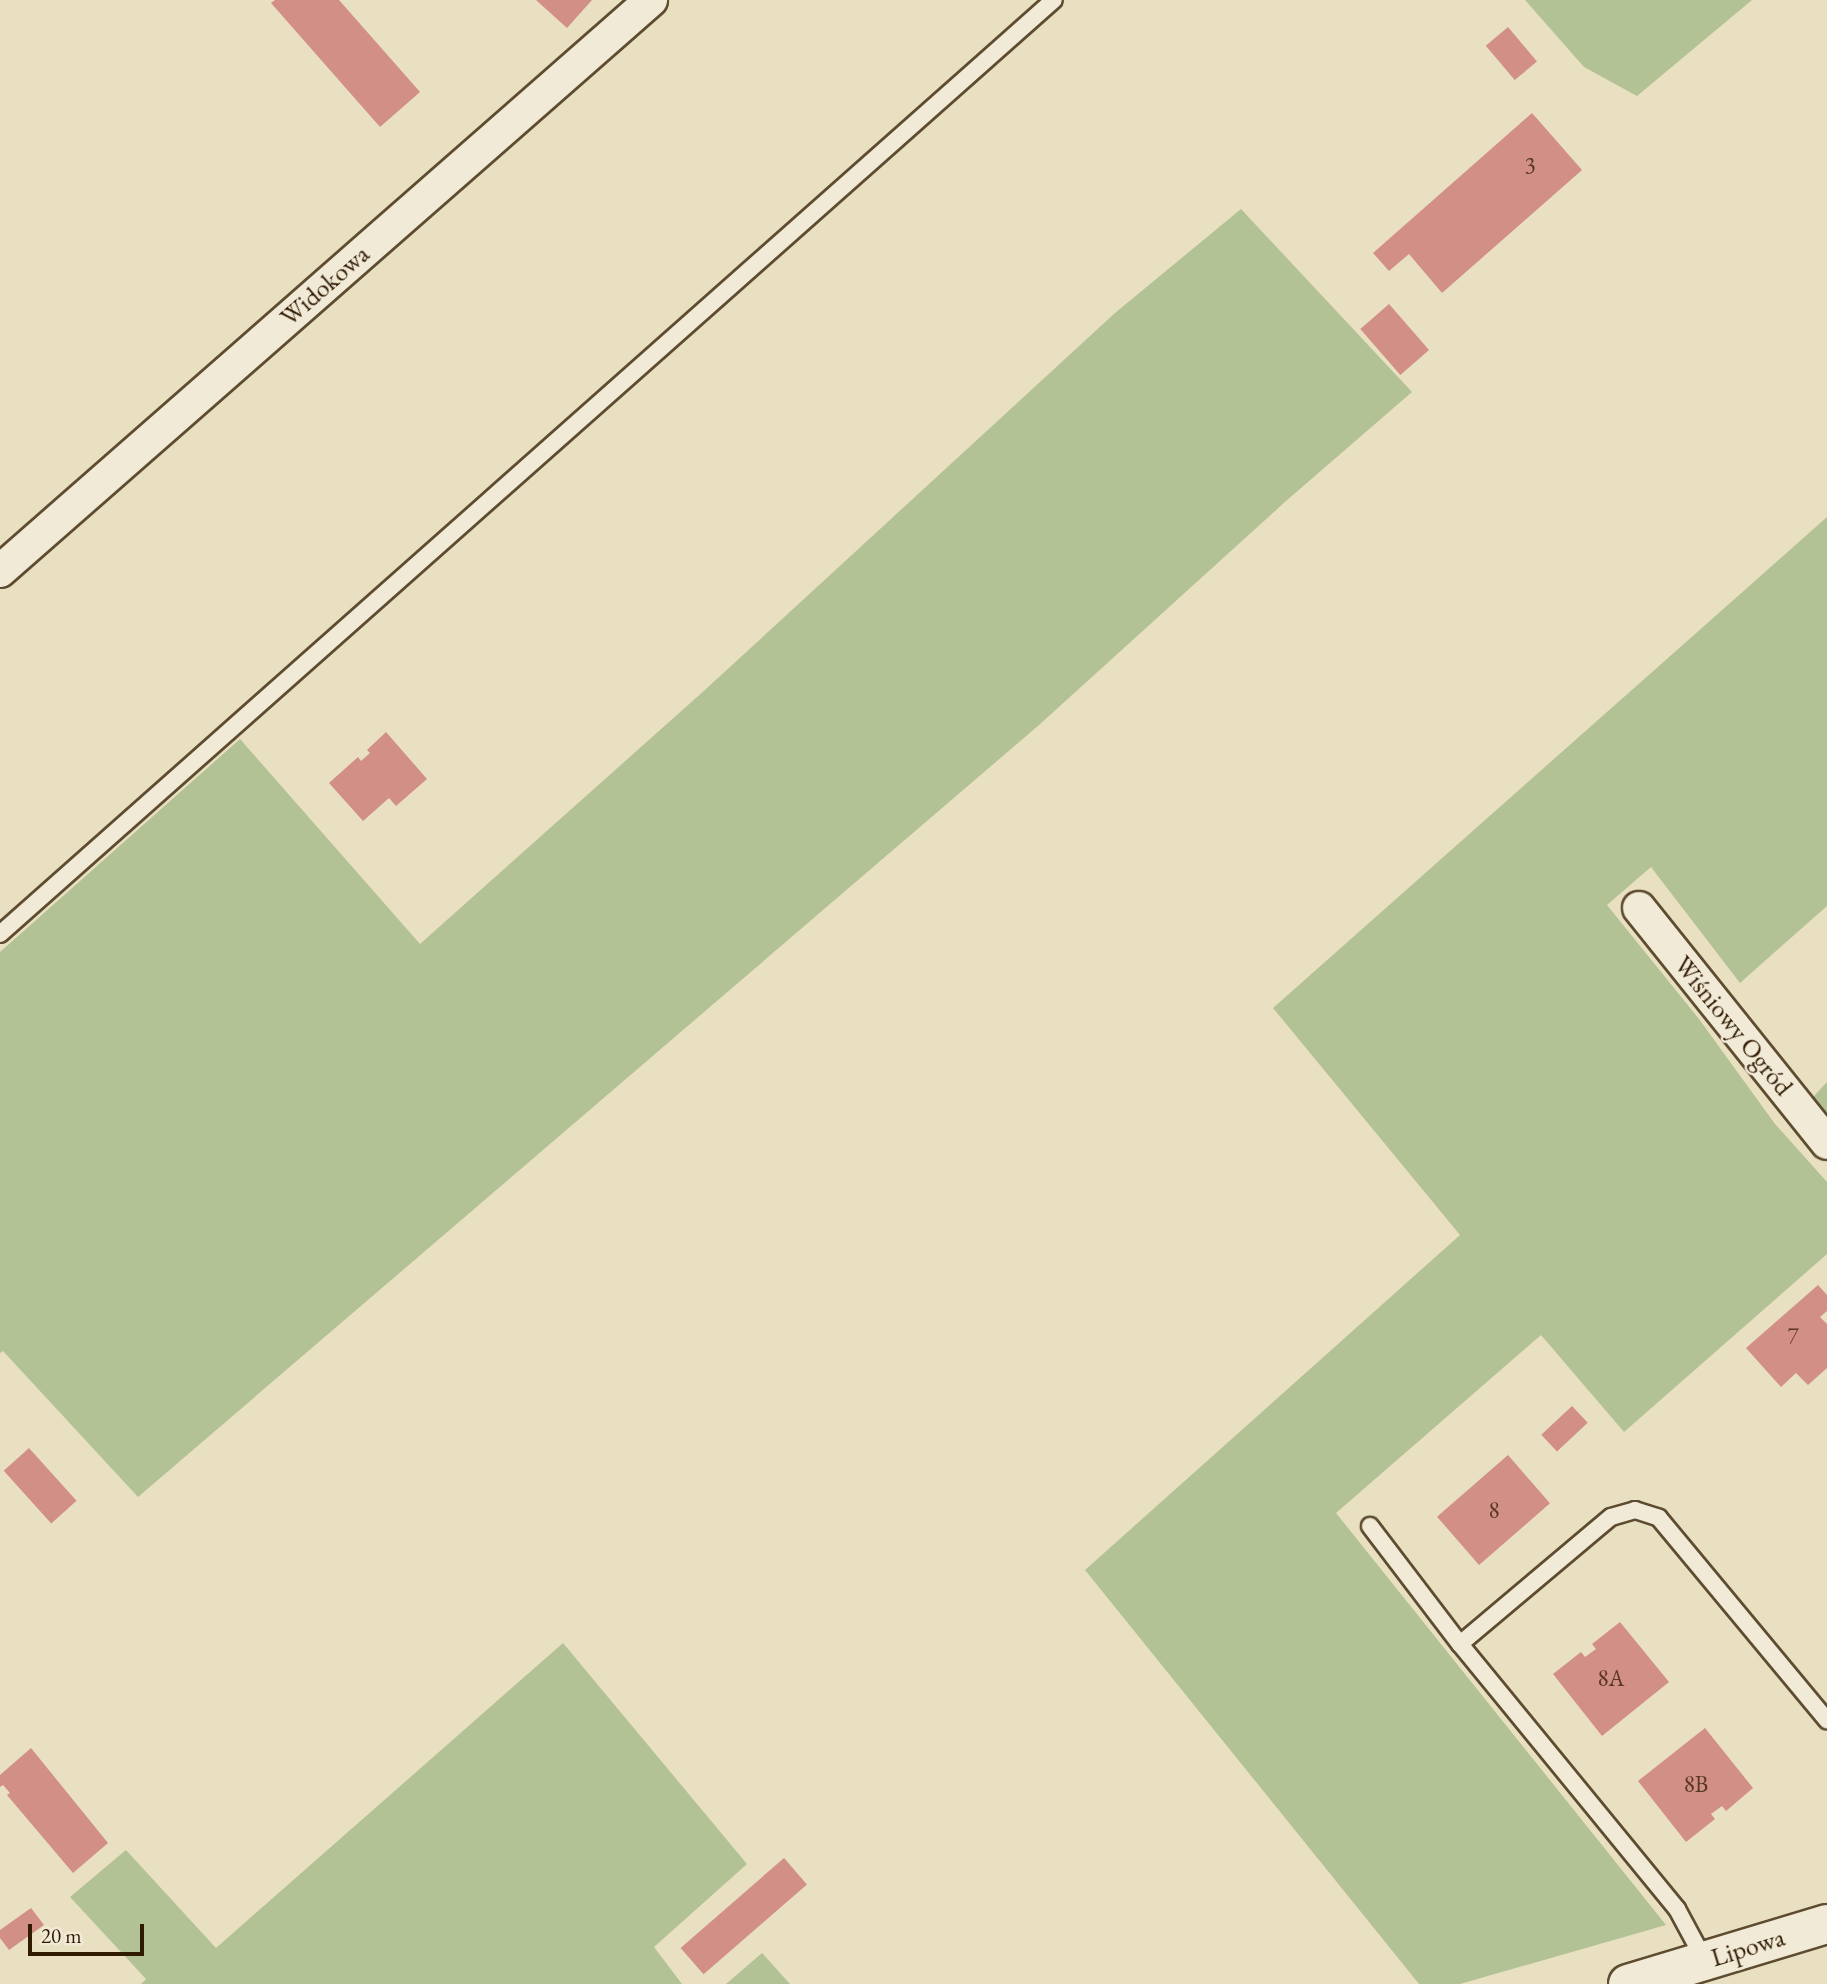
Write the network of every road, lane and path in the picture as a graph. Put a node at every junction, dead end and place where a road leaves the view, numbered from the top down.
1 (651, 0) edge
2 (1054, 0) edge
3 (0, 571) edge
4 (1639, 908) dead end
5 (0, 934) edge
6 (1827, 1143) edge
7 (1370, 1526) dead end
8 (1460, 1644) junction
9 (1827, 1720) edge
10 (1827, 1924) edge
11 (1705, 1961) junction
12 (1628, 1984) edge

1 - 3 street, Widokowa
2 - 5 lane
4 - 6 street, Wiśniowy Ogród
7 - 8 lane
8 - 9 lane
8 - 11 lane
10 - 11 street, Lipowa
11 - 12 street, Lipowa

